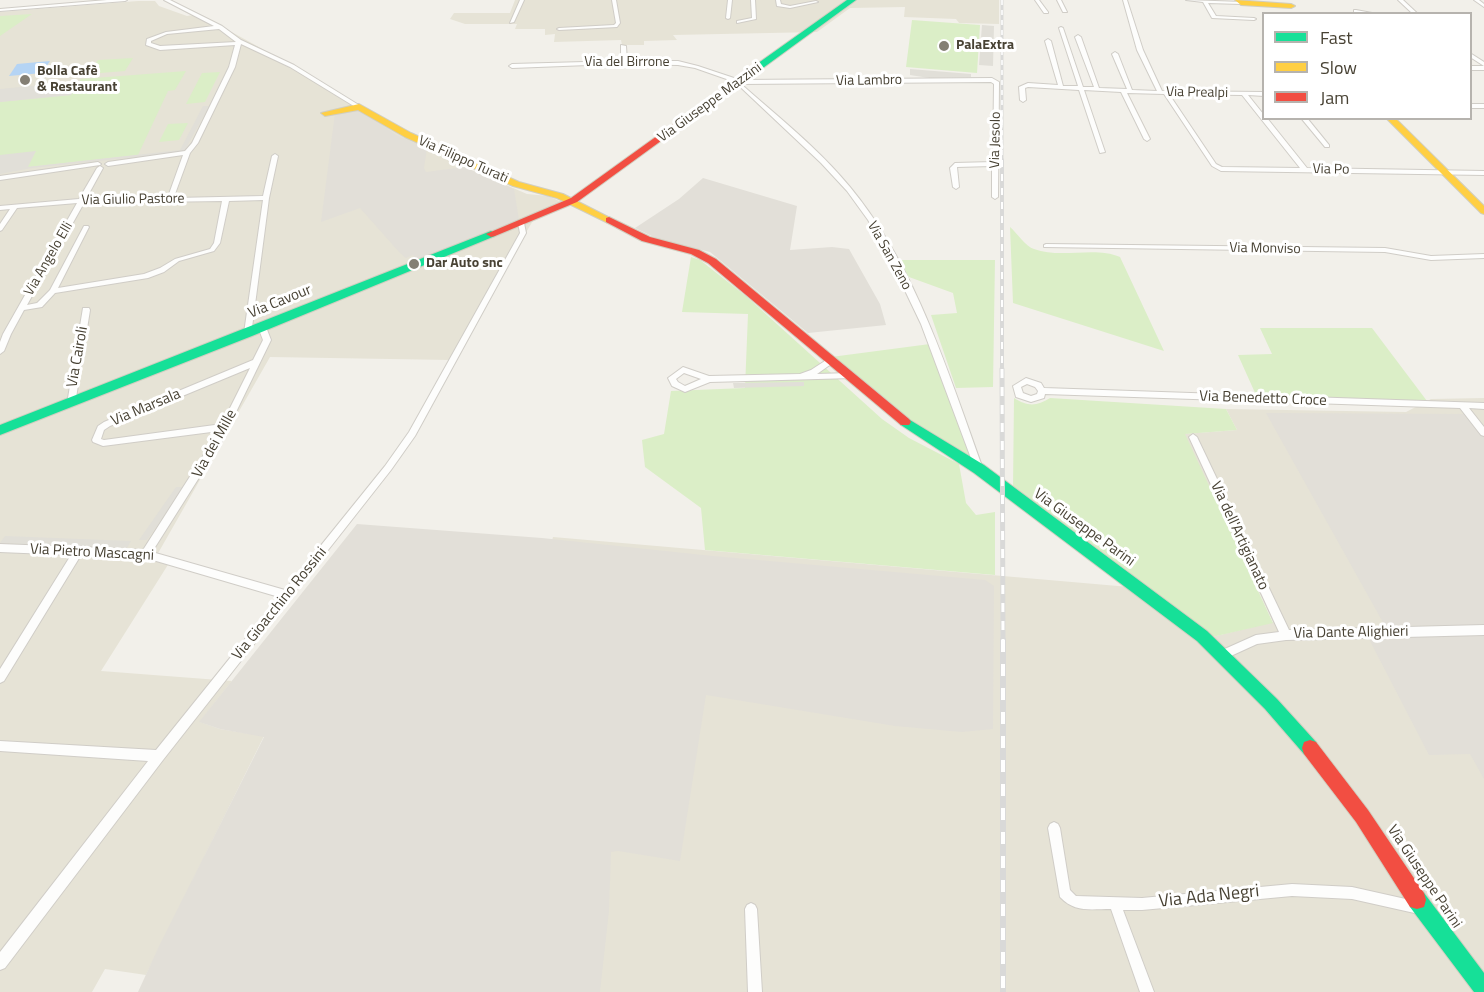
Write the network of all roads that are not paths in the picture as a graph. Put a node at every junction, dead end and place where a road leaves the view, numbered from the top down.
1 (117, 0) edge
2 (125, 0) edge
3 (166, 0) edge
4 (522, 0) edge
5 (614, 0) edge
6 (730, 0) edge
7 (753, 0) edge
8 (778, 0) edge
9 (1037, 0) edge
10 (1059, 0) edge
11 (1125, 0) edge
12 (1188, 0) edge
13 (1400, 0) edge
14 (1478, 0) edge
15 (1484, 0) edge
16 (816, 1) edge
17 (849, 1) edge
18 (1205, 1) edge
19 (1240, 2) edge
20 (1484, 6) edge
21 (1292, 7) edge
22 (821, 8) dead end
23 (0, 10) edge
24 (1065, 11) dead end
25 (1356, 11) dead end
26 (1046, 12) dead end
27 (1361, 12) edge
28 (1414, 12) edge
29 (728, 18) dead end
30 (1254, 19) dead end
31 (512, 22) dead end
32 (739, 22) dead end
33 (220, 27) junction
34 (1060, 28) dead end
35 (559, 29) dead end
36 (1078, 37) dead end
37 (238, 41) junction
38 (1048, 41) dead end
39 (168, 45) dead end
40 (623, 46) dead end
41 (1115, 54) dead end
42 (1472, 56) edge
43 (624, 62) junction
44 (512, 66) dead end
45 (1484, 66) edge
46 (738, 83) junction
47 (997, 83) joint
48 (1061, 87) junction
49 (1079, 88) junction
50 (1097, 89) junction
51 (1123, 91) junction
52 (1130, 91) junction
53 (1163, 92) junction
54 (1243, 93) junction
55 (1262, 94) edge
56 (1023, 100) dead end
57 (359, 107) junction
58 (326, 113) dead end
59 (1262, 117) edge
60 (1265, 120) edge
61 (1306, 120) edge
62 (1392, 120) edge
63 (1147, 139) dead end
64 (1327, 146) dead end
65 (1102, 152) dead end
66 (187, 153) junction
67 (275, 156) dead end
68 (996, 164) junction
69 (98, 167) junction
70 (1305, 170) junction
71 (1444, 172) junction
72 (1484, 173) edge
73 (0, 178) edge
74 (956, 187) dead end
75 (995, 197) dead end
76 (173, 198) junction
77 (266, 198) junction
78 (226, 199) junction
79 (82, 201) junction
80 (571, 202) junction
81 (15, 206) junction
82 (0, 208) edge
83 (1484, 211) edge
84 (521, 223) junction
85 (86, 227) dead end
86 (0, 229) edge
87 (1046, 246) dead end
88 (1484, 256) edge
89 (53, 291) junction
90 (21, 308) junction
91 (87, 310) dead end
92 (262, 327) junction
93 (248, 333) junction
94 (0, 351) edge
95 (831, 360) junction
96 (258, 361) junction
97 (850, 376) junction
98 (794, 377) junction
99 (709, 379) dead end
100 (1042, 391) dead end
101 (70, 404) junction
102 (1462, 406) junction
103 (1484, 406) edge
104 (225, 427) junction
105 (0, 430) edge
106 (1484, 433) edge
107 (1193, 437) dead end
108 (979, 469) junction
109 (0, 549) edge
110 (79, 550) junction
111 (146, 554) junction
112 (287, 595) junction
113 (1484, 630) edge
114 (1286, 635) junction
115 (1222, 655) junction
116 (0, 678) edge
117 (0, 747) edge
118 (159, 756) junction
119 (1054, 828) dead end
120 (1115, 904) junction
121 (1422, 908) junction
122 (751, 909) dead end
123 (0, 963) edge
124 (1484, 988) edge
125 (755, 992) edge
126 (1147, 992) edge

1 - 2 street
1 - 23 street
3 - 33 street, Via Filippo Turati
4 - 31 street
5 - 35 street
6 - 29 street
7 - 32 street
8 - 16 street
9 - 26 street
10 - 24 street
11 - 53 street
12 - 18 street
13 - 28 street
14 - 15 street
14 - 20 street
16 - 22 street
17 - 46 street, Via Giuseppe Mazzini
18 - 19 street
18 - 30 street
19 - 21 street
25 - 27 street
33 - 37 street, Via Filippo Turati
33 - 37 street
34 - 49 street
36 - 50 street
37 - 39 street
37 - 57 street, Via Filippo Turati
37 - 66 street
38 - 48 street
40 - 43 street
41 - 52 street
42 - 45 street
43 - 44 street, Via del Birrone
43 - 46 street, Via del Birrone
46 - 47 street, Via Lambro
46 - 80 street, Via Giuseppe Mazzini
46 - 108 street, Via San Zeno
47 - 68 street, Via Jesolo
48 - 49 street, Via Prealpi
48 - 56 street, Via Prealpi
49 - 50 street, Via Prealpi
49 - 65 street
50 - 51 street, Via Prealpi
51 - 52 street, Via Prealpi
51 - 63 street
52 - 53 street, Via Prealpi
53 - 54 street, Via Prealpi
53 - 70 street, Via Po
54 - 55 street, Via Prealpi
54 - 59 street
57 - 58 street
57 - 80 street, Via Filippo Turati
60 - 70 street
61 - 64 street
62 - 71 street
66 - 69 street
66 - 76 street
67 - 77 street
68 - 74 street
68 - 75 street, Via Jesolo
69 - 73 street
69 - 79 street, Via Angelo Elli
70 - 71 street, Via Po
71 - 72 street, Via Po
71 - 83 street
76 - 78 street, Via Giulio Pastore
76 - 79 street, Via Giulio Pastore
77 - 78 street, Via Giulio Pastore
77 - 93 street
78 - 89 street
79 - 81 street, Via Giulio Pastore
79 - 90 street, Via Angelo Elli
80 - 84 street, Via Cavour
80 - 95 street, Via Giuseppe Parini
81 - 82 street, Via Giulio Pastore
81 - 86 street
84 - 92 street, Via Cavour
84 - 112 street, Via Gioacchino Rossini
85 - 89 street
87 - 88 street, Via Monviso
89 - 90 street
90 - 94 street, Via Angelo Elli
91 - 101 street, Via Cairoli
92 - 93 street, Via Cavour
92 - 96 street, Via dei Mille
93 - 101 street, Via Cavour
95 - 97 street, Via Giuseppe Parini
95 - 98 street
96 - 104 street, Via dei Mille
96 - 104 street, Via Marsala
97 - 98 street
97 - 108 street, Via Giuseppe Parini
98 - 99 street
100 - 102 street, Via Benedetto Croce
101 - 105 street, Via Cavour
102 - 103 street, Via Benedetto Croce
102 - 106 street
104 - 111 street, Via dei Mille
107 - 114 street, Via dell'Artigianato
108 - 115 street, Via Giuseppe Parini
109 - 110 street, Via Pietro Mascagni
110 - 111 street, Via Pietro Mascagni
110 - 116 street
111 - 112 street, Via Pietro Mascagni
112 - 118 street, Via Gioacchino Rossini
113 - 114 street, Via Dante Alighieri
114 - 115 street, Via Dante Alighieri
115 - 121 street, Via Giuseppe Parini
117 - 118 street
118 - 123 street, Via Gioacchino Rossini
119 - 120 street, Via Ada Negri
120 - 121 street, Via Ada Negri
120 - 126 street
121 - 124 street, Via Giuseppe Parini
122 - 125 street

